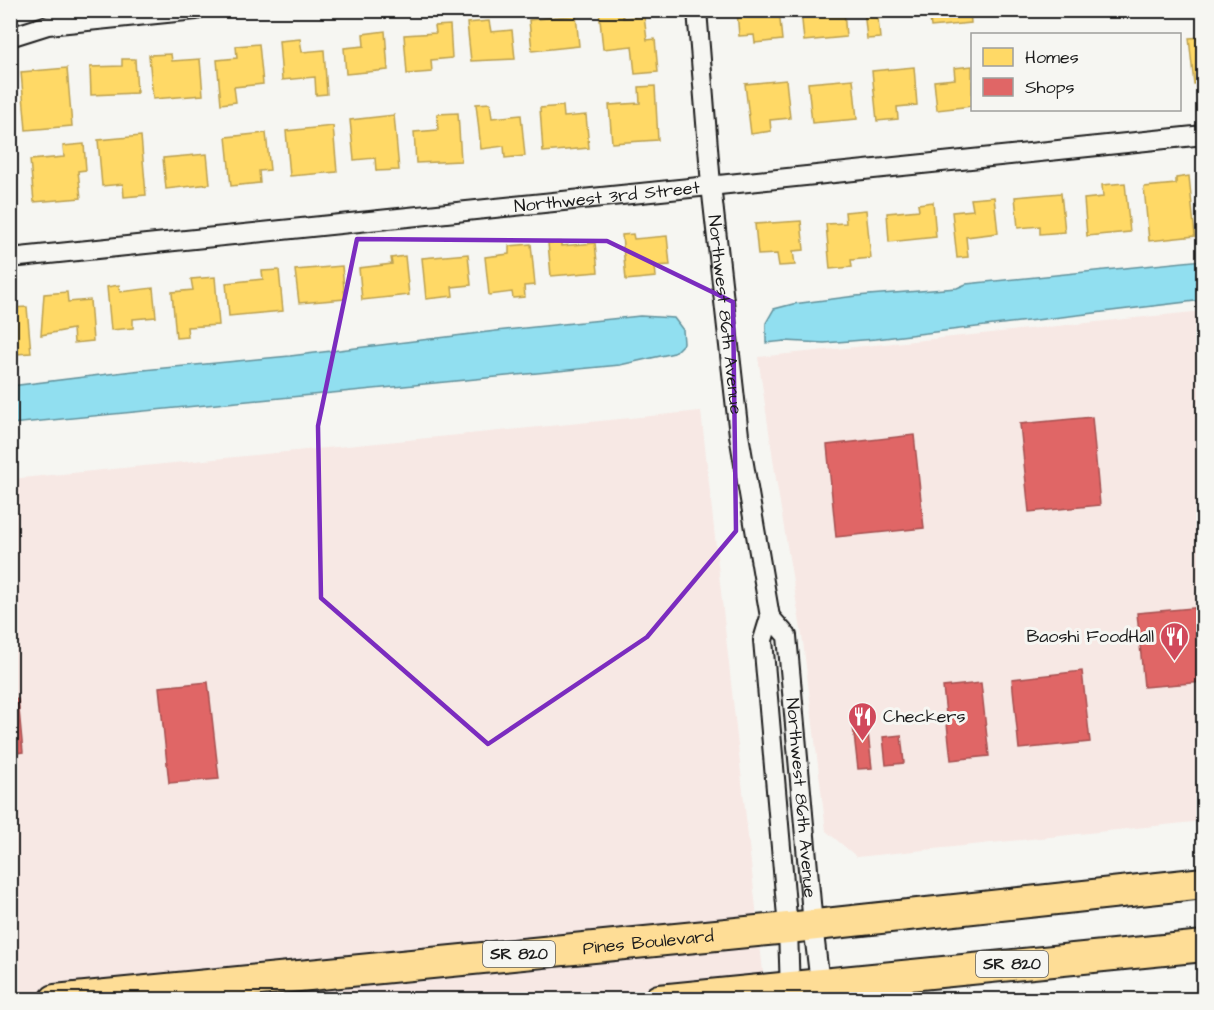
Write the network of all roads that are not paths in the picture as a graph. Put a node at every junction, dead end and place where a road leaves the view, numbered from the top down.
1 (196, 10) edge
2 (697, 10) edge
3 (11, 36) edge
4 (1203, 135) edge
5 (711, 185) junction
6 (10, 258) edge
7 (1203, 883) edge
8 (800, 927) junction
9 (1203, 946) edge
10 (821, 991) edge
11 (790, 993) edge
12 (151, 994) edge
13 (55, 999) edge
14 (658, 999) edge

1 - 3 street
2 - 5 street, Northwest 86th Avenue
4 - 5 street, Northwest 3rd Street
5 - 6 street, Northwest 3rd Street
5 - 8 street, Northwest 86th Avenue
7 - 8 highway, Pines Boulevard / SR 820
8 - 10 street, Northwest 86th Avenue
8 - 11 street, Northwest 86th Avenue
8 - 12 highway, Pines Boulevard / SR 820
9 - 10 highway, SR 820
10 - 11 highway, SR 820
11 - 14 highway, SR 820
12 - 13 highway, Pines Boulevard / SR 820

